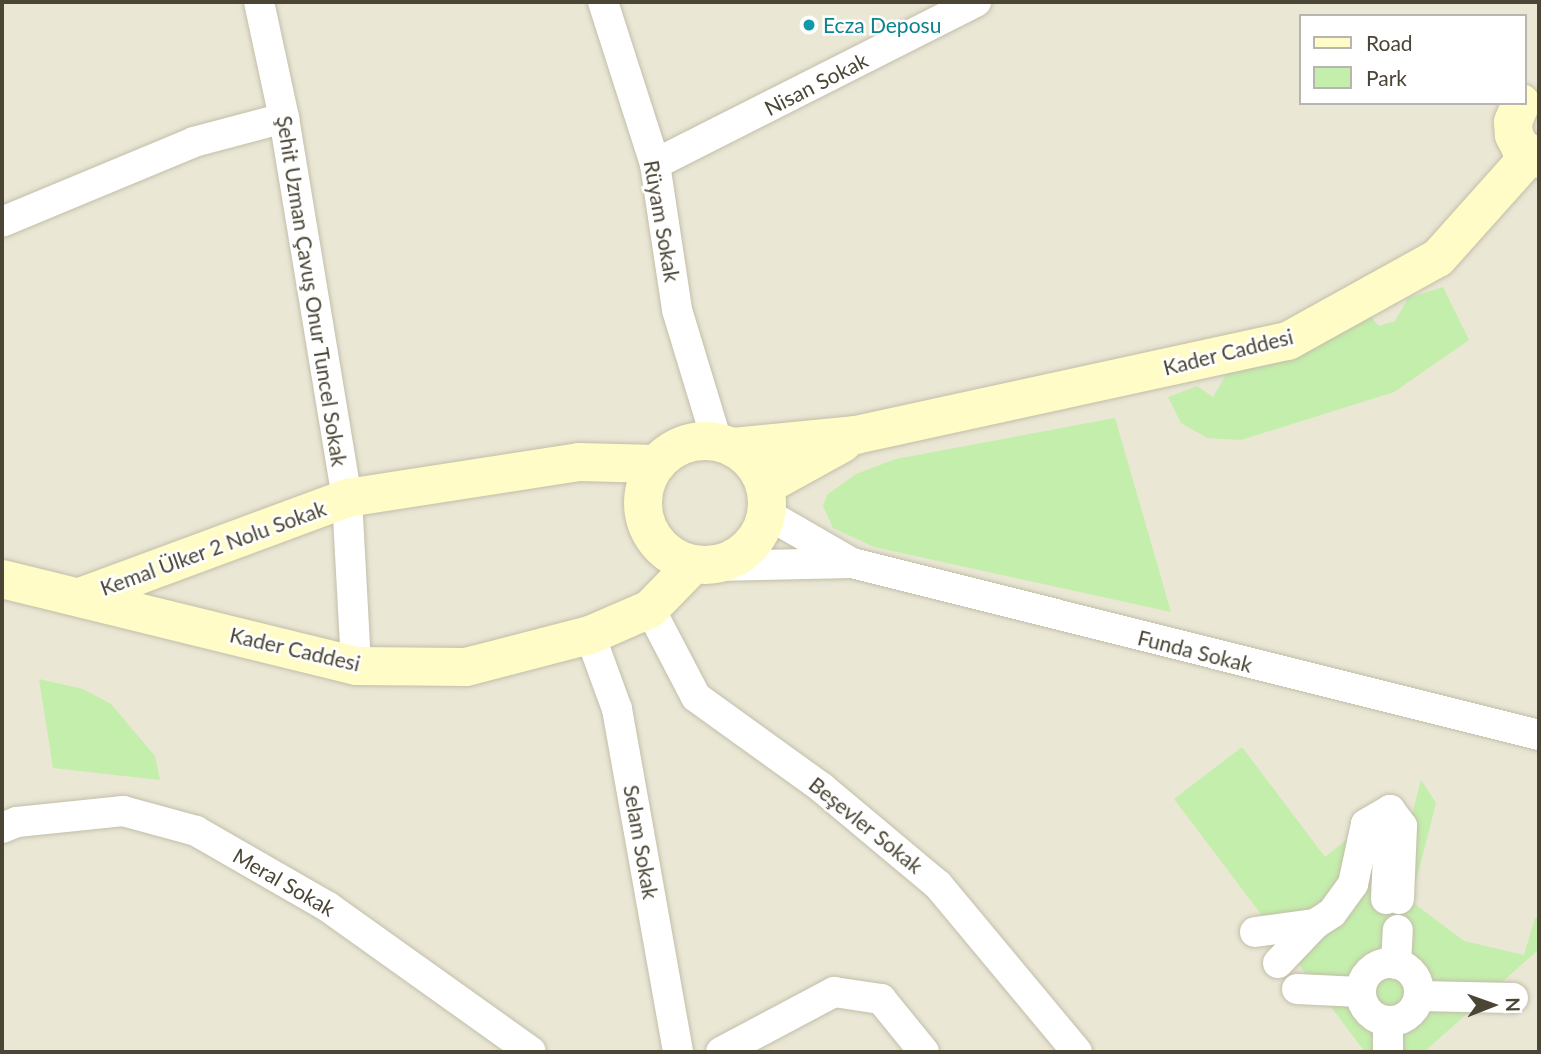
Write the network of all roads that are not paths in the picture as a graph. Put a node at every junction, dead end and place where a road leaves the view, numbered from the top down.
1 (259, 2) edge
2 (603, 2) edge
3 (976, 2) edge
4 (1525, 105) edge
5 (284, 118) junction
6 (1535, 156) edge
7 (655, 164) junction
8 (2, 222) edge
9 (856, 435) junction
10 (725, 444) junction
11 (657, 464) junction
12 (346, 498) junction
13 (766, 500) junction
14 (852, 563) junction
15 (704, 565) junction
16 (5, 572) edge
17 (80, 597) junction
18 (650, 610) junction
19 (590, 635) junction
20 (356, 666) junction
21 (1539, 734) edge
22 (2, 828) edge
23 (1393, 894) dead end
24 (1315, 924) junction
25 (1391, 930) dead end
26 (1255, 932) dead end
27 (1278, 963) dead end
28 (1390, 963) junction
29 (1297, 989) dead end
30 (1360, 992) junction
31 (1419, 996) junction
32 (1513, 998) dead end
33 (1388, 1021) junction
34 (531, 1052) edge
35 (678, 1052) edge
36 (721, 1052) edge
37 (925, 1052) edge
38 (1077, 1052) edge
39 (1388, 1052) edge

1 - 5 street, Şehit Uzman Çavuş Onur Tuncel Sokak
2 - 7 street, Rüyam Sokak
3 - 7 street, Nisan Sokak
4 - 6 street
5 - 8 street
5 - 12 street, Şehit Uzman Çavuş Onur Tuncel Sokak
6 - 9 street, Kader Caddesi
7 - 10 street, Rüyam Sokak
9 - 10 street, Kader Caddesi
9 - 13 street, Kader Caddesi
10 - 11 street, Kader Caddesi
10 - 13 street
11 - 12 street, Kemal Ülker 2 Nolu Sokak
11 - 15 street
12 - 17 street, Kemal Ülker 2 Nolu Sokak
12 - 20 street, Şehit Uzman Çavuş Onur Tuncel Sokak
13 - 14 street, Funda Sokak
13 - 15 street, Kader Caddesi
14 - 15 street, Funda Sokak
14 - 21 street, Funda Sokak
15 - 18 street, Kader Caddesi
16 - 17 street, Kader Caddesi
17 - 20 street, Kader Caddesi
18 - 19 street, Kader Caddesi
18 - 38 street, Beşevler Sokak
19 - 20 street, Kader Caddesi
19 - 35 street, Selam Sokak
22 - 34 street, Meral Sokak
23 - 24 street
24 - 26 street
24 - 27 street
25 - 28 street
28 - 30 street
28 - 31 street
29 - 30 street
30 - 33 street
31 - 32 street
31 - 33 street
33 - 39 street
36 - 37 street

